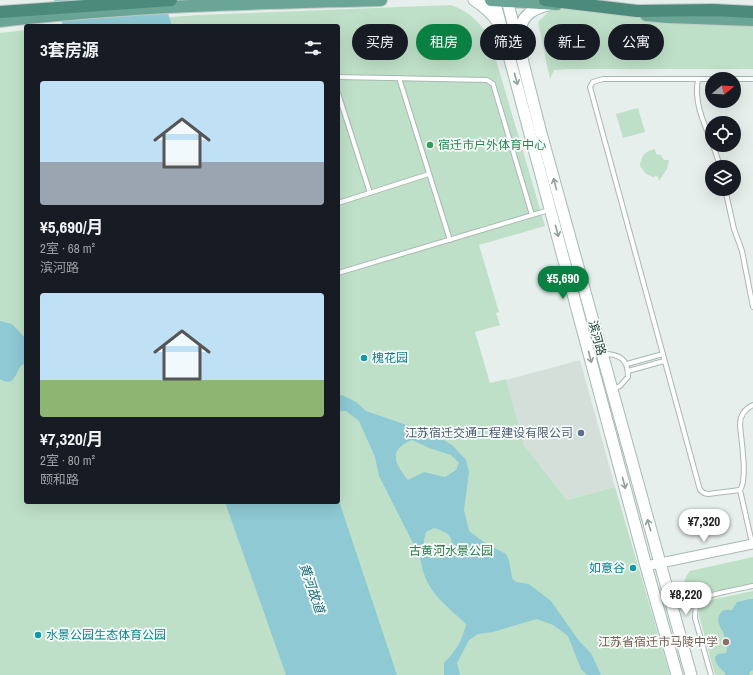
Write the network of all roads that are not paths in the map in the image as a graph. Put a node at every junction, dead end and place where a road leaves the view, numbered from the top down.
1 (171, 0) edge
2 (381, 0) edge
3 (474, 0) edge
4 (493, 0) edge
5 (507, 0) edge
6 (550, 2) edge
7 (0, 12) edge
8 (753, 12) edge
9 (38, 13) junction
10 (0, 15) edge
11 (753, 20) edge
12 (0, 21) edge
13 (499, 24) edge
14 (501, 24) edge
15 (511, 60) edge
16 (340, 77) edge
17 (399, 78) junction
18 (698, 79) junction
19 (705, 79) edge
20 (741, 79) edge
21 (753, 79) edge
22 (340, 99) edge
23 (548, 159) junction
24 (718, 160) edge
25 (429, 174) junction
26 (370, 193) junction
27 (727, 196) edge
28 (340, 202) edge
29 (551, 209) junction
30 (532, 215) junction
31 (450, 240) junction
32 (340, 272) edge
33 (753, 307) edge
34 (602, 354) junction
35 (662, 354) junction
36 (664, 361) junction
37 (627, 364) junction
38 (628, 371) junction
39 (612, 390) junction
40 (753, 405) edge
41 (740, 490) junction
42 (753, 544) edge
43 (660, 562) junction
44 (646, 566) junction
45 (753, 586) edge
46 (677, 675) edge
47 (690, 675) edge
48 (711, 675) edge

1 - 9 highway
2 - 9 main road
3 - 13 main road
4 - 5 main road
4 - 14 main road, 滨河路
5 - 6 main road
5 - 23 main road, 滨河路
6 - 8 highway
6 - 11 main road
6 - 23 main road
7 - 9 highway
9 - 10 highway
9 - 12 main road
15 -> 29 main road, 滨河路
16 - 17 lane
17 - 25 lane
17 - 30 lane
18 - 19 lane
18 - 24 lane
18 - 35 lane
20 - 21 lane
22 - 26 lane
34 -> 23 main road, 滨河路
25 - 26 lane
25 - 31 lane
26 - 28 lane
27 - 33 lane
29 - 30 lane
29 -> 44 main road, 滨河路
30 - 31 lane
31 - 32 lane
34 - 37 lane
34 - 39 main road, 滨河路
35 - 36 lane
35 - 37 lane
36 - 38 lane
36 - 41 lane
37 - 38 lane
38 - 39 lane
43 -> 39 main road, 滨河路
40 - 41 lane
41 - 42 lane
42 - 43 street
43 - 44 street
43 - 47 main road, 滨河路
44 - 46 main road, 滨河路
45 - 48 lane

